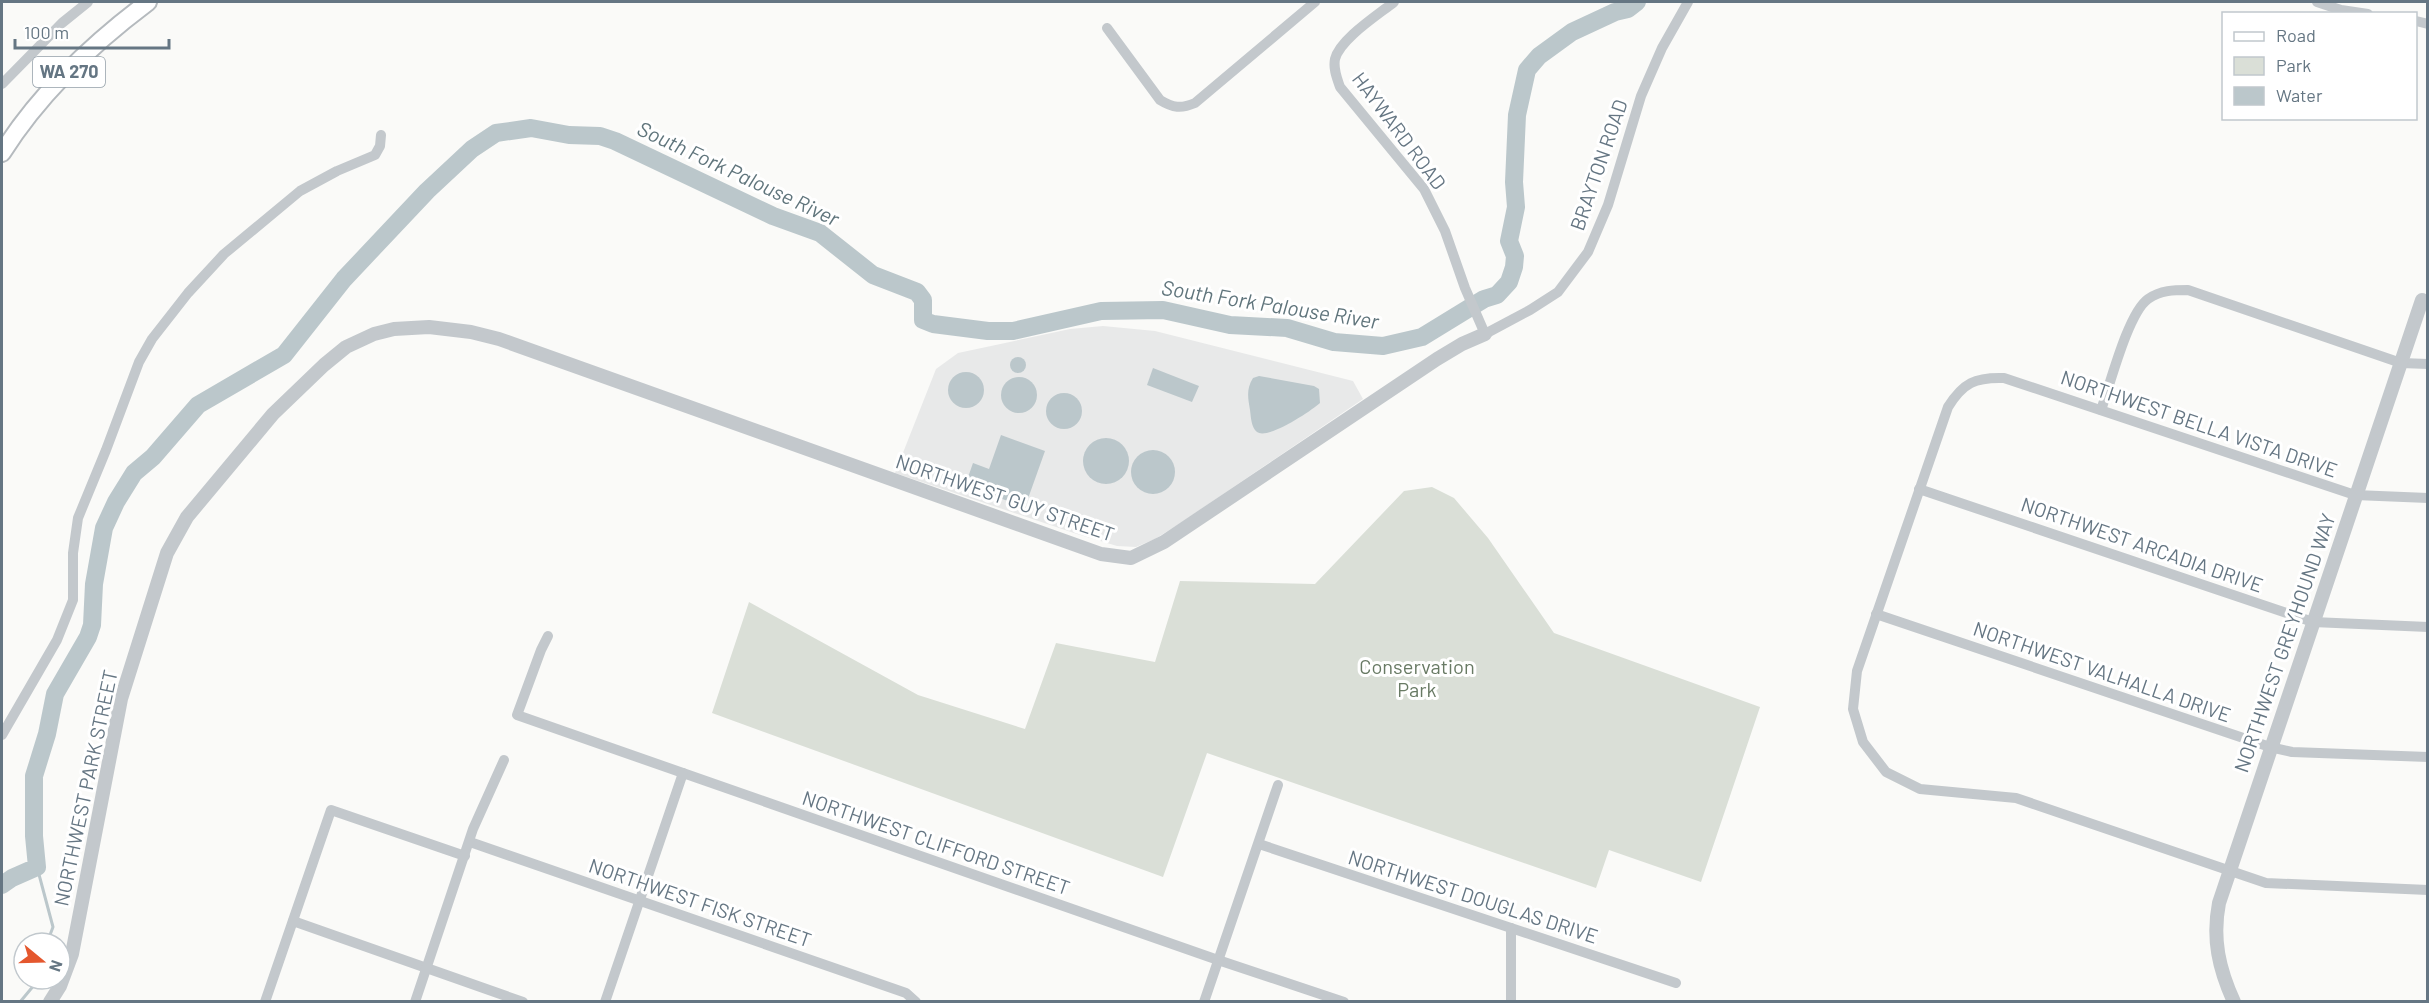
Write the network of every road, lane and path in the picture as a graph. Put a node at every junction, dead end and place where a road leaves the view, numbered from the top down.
1 (88, 2) edge
2 (148, 2) edge
3 (1315, 2) edge
4 (1394, 2) edge
5 (1688, 2) edge
6 (2317, 2) edge
7 (2355, 12) edge
8 (1107, 28) dead end
9 (2, 84) edge
10 (381, 135) dead end
11 (2, 153) edge
12 (2422, 300) dead end
13 (1483, 327) junction
14 (471, 332) joint
15 (2401, 363) junction
16 (2427, 364) edge
17 (2102, 410) junction
18 (1919, 489) junction
19 (2355, 495) junction
20 (2427, 498) edge
21 (1876, 614) junction
22 (2313, 622) junction
23 (2427, 627) edge
24 (548, 636) dead end
25 (2, 735) edge
26 (2270, 747) junction
27 (2427, 758) edge
28 (504, 760) dead end
29 (683, 773) junction
30 (1278, 785) dead end
31 (470, 842) junction
32 (1259, 844) junction
33 (465, 856) junction
34 (2228, 872) junction
35 (2427, 890) edge
36 (640, 901) junction
37 (293, 921) junction
38 (1511, 928) junction
39 (1218, 960) junction
40 (426, 967) junction
41 (1676, 983) dead end
42 (50, 1002) edge
43 (265, 1002) edge
44 (415, 1002) edge
45 (523, 1002) edge
46 (605, 1002) edge
47 (916, 1002) edge
48 (1204, 1002) edge
49 (1344, 1002) edge
50 (1511, 1002) edge
51 (2235, 1002) edge

1 - 9 street
2 - 11 main road, WA 270
3 - 8 street
4 - 13 street, HAYWARD ROAD
5 - 13 street, BRAYTON ROAD
6 - 7 street
10 - 25 street
12 - 15 street, NORTHWEST GREYHOUND WAY
13 - 14 street, NORTHWEST GUY STREET
14 - 42 street, NORTHWEST PARK STREET
15 - 16 street
15 - 17 street
15 - 19 street, NORTHWEST GREYHOUND WAY
17 - 18 street, NORTHWEST BELLA VISTA DRIVE
17 - 19 street, NORTHWEST BELLA VISTA DRIVE
18 - 21 street
18 - 22 street, NORTHWEST ARCADIA DRIVE
19 - 20 street, NORTHWEST BELLA VISTA DRIVE
19 - 22 street, NORTHWEST GREYHOUND WAY
21 - 26 street, NORTHWEST VALHALLA DRIVE
21 - 34 street
22 - 23 street, NORTHWEST ARCADIA DRIVE
22 - 26 street, NORTHWEST GREYHOUND WAY
24 - 29 street, NORTHWEST CLIFFORD STREET
26 - 27 street, NORTHWEST VALHALLA DRIVE
26 - 34 street, NORTHWEST GREYHOUND WAY
28 - 31 street
29 - 36 street
29 - 39 street, NORTHWEST CLIFFORD STREET
30 - 32 street
31 - 33 street
31 - 36 street, NORTHWEST FISK STREET
32 - 38 street, NORTHWEST DOUGLAS DRIVE
32 - 39 street
33 - 37 street
33 - 40 street
34 - 35 street
34 - 51 street, NORTHWEST GREYHOUND WAY
36 - 46 street
36 - 47 street, NORTHWEST FISK STREET
37 - 40 street
37 - 43 street
38 - 41 street, NORTHWEST DOUGLAS DRIVE
38 - 50 street
39 - 48 street
39 - 49 street, NORTHWEST CLIFFORD STREET
40 - 44 street
40 - 45 street

